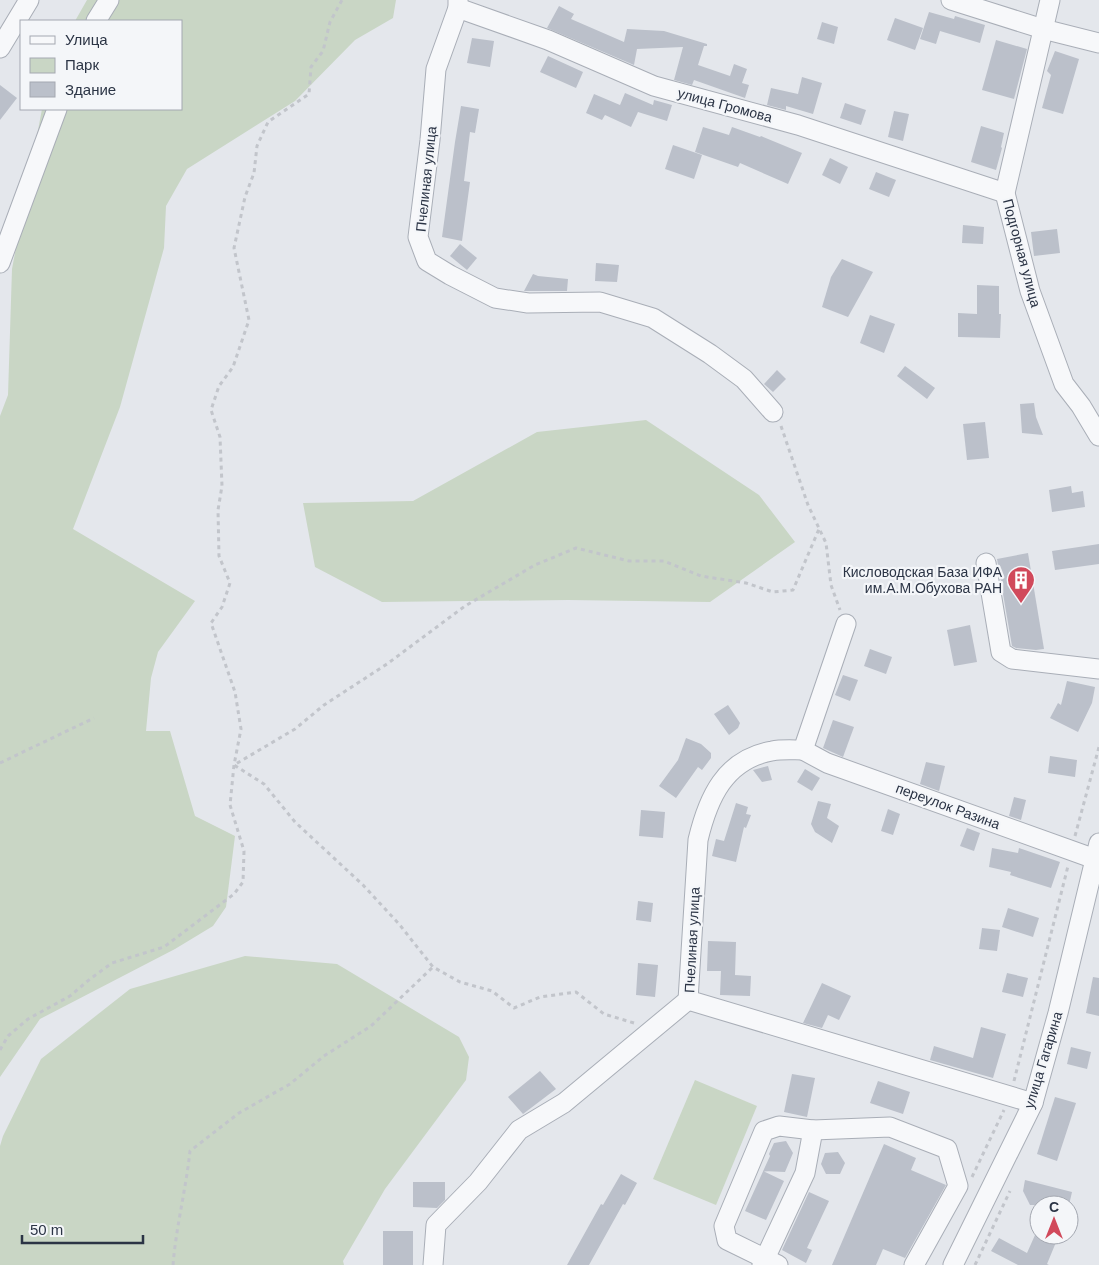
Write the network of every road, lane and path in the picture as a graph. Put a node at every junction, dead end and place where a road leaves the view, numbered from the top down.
1 (29, 0) edge
2 (109, 0) edge
3 (342, 0) edge
4 (951, 0) edge
5 (1050, 0) edge
6 (458, 4) edge
7 (97, 20) edge
8 (1043, 29) junction
9 (1099, 43) edge
10 (0, 48) edge
11 (57, 110) edge
12 (1005, 194) junction
13 (0, 263) edge
14 (773, 412) joint
15 (1099, 436) edge
16 (819, 529) junction
17 (986, 563) dead end
18 (846, 624) joint
19 (1099, 669) edge
20 (94, 718) dead end
21 (1099, 747) edge
22 (803, 750) junction
23 (0, 764) edge
24 (234, 765) junction
25 (1071, 851) junction
26 (1097, 851) edge
27 (433, 967) junction
28 (688, 1000) junction
29 (662, 1022) junction
30 (0, 1050) edge
31 (1010, 1096) junction
32 (1033, 1103) junction
33 (813, 1130) junction
34 (970, 1182) dead end
35 (768, 1263) edge
36 (173, 1265) edge
37 (433, 1265) edge
38 (914, 1265) edge
39 (953, 1265) edge

1 - 10 street
2 - 7 street
3 - 24 path
4 - 8 street
5 - 8 street, Подгорная улица
6 - 12 street, улица Громова
6 - 14 street, Пчелиная улица
8 - 9 street
8 - 12 street, Подгорная улица
11 - 13 street
12 - 15 street, Подгорная улица
14 - 16 path
16 - 18 path
16 - 24 path
17 - 19 street
18 - 22 street
20 - 23 path
21 - 25 path
22 - 25 street, переулок Разина
22 - 28 street, Пчелиная улица
24 - 27 path
24 - 30 path
25 - 26 street, переулок Разина
25 - 31 path
26 - 32 street, улица Гагарина
27 - 29 path
27 - 36 path
28 - 29 street
28 - 31 street, Пчелиная улица
29 - 37 street
31 - 32 street, Пчелиная улица
31 - 34 path
32 - 39 street, улица Гагарина
33 - 35 street
33 - 35 street
33 - 38 street

